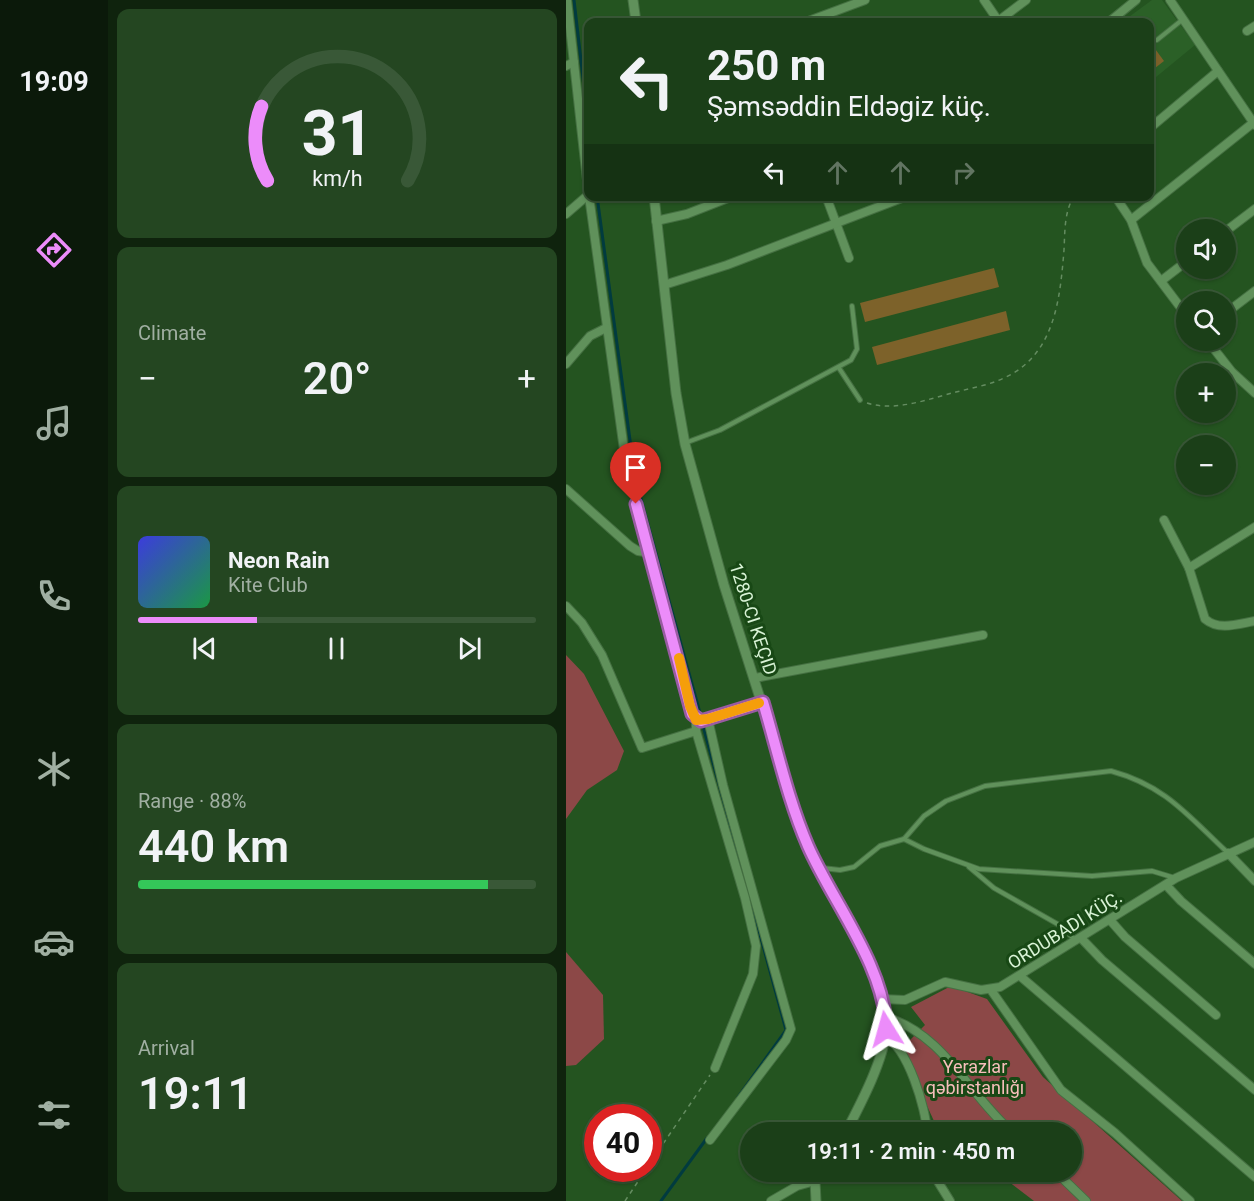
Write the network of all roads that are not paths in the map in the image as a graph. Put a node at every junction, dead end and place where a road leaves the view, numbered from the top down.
1 (567, 0) edge
2 (634, 0) edge
3 (865, 0) edge
4 (984, 0) edge
5 (1026, 0) edge
6 (1136, 0) edge
7 (1170, 0) edge
8 (636, 18) edge
9 (817, 18) edge
10 (995, 18) edge
11 (1003, 18) edge
12 (1114, 18) edge
13 (1182, 20) junction
14 (1157, 40) dead end
15 (574, 62) junction
16 (566, 66) edge
17 (1218, 71) junction
18 (1254, 124) edge
19 (1154, 125) edge
20 (584, 153) edge
21 (584, 200) edge
22 (590, 201) edge
23 (654, 201) edge
24 (720, 201) edge
25 (828, 201) edge
26 (894, 201) edge
27 (1118, 201) edge
28 (1254, 209) edge
29 (566, 214) edge
30 (1131, 220) junction
31 (656, 221) junction
32 (1236, 223) edge
33 (836, 224) junction
34 (849, 258) dead end
35 (1176, 269) edge
36 (1161, 281) junction
37 (664, 285) junction
38 (1254, 291) edge
39 (1176, 301) edge
40 (852, 306) dead end
41 (1236, 306) edge
42 (606, 328) junction
43 (1215, 351) edge
44 (566, 364) edge
45 (839, 368) junction
46 (1254, 393) edge
47 (860, 400) road end
48 (685, 444) junction
49 (566, 489) edge
50 (1164, 520) dead end
51 (1254, 527) edge
52 (651, 553) junction
53 (1190, 568) junction
54 (566, 606) edge
55 (1254, 621) edge
56 (983, 635) dead end
57 (755, 678) junction
58 (763, 702) junction
59 (708, 719) junction
60 (696, 720) junction
61 (696, 731) junction
62 (904, 839) junction
63 (1254, 842) edge
64 (1228, 853) junction
65 (968, 865) junction
66 (818, 868) junction
67 (1176, 878) junction
68 (1254, 881) edge
69 (1166, 885) junction
70 (1110, 920) junction
71 (1079, 940) junction
72 (1254, 964) edge
73 (1020, 976) junction
74 (991, 990) junction
75 (882, 999) junction
76 (1216, 1015) dead end
77 (886, 1017) junction
78 (885, 1038) junction
79 (715, 1068) road end
80 (1254, 1090) edge
81 (850, 1122) edge
82 (925, 1122) edge
83 (1002, 1122) edge
84 (710, 1140) dead end
85 (1254, 1178) edge
86 (811, 1182) edge
87 (815, 1182) edge
88 (938, 1182) edge
89 (1066, 1182) edge
90 (771, 1201) edge
91 (816, 1201) edge
92 (950, 1201) edge
93 (1086, 1201) edge
94 (1190, 1201) edge

1 - 15 street
2 - 8 street
3 - 9 street
4 - 10 street
5 - 11 street
6 - 12 street
7 - 13 street
13 - 14 lane
13 - 17 street
15 - 16 street
15 - 20 street
17 - 18 street
17 - 19 street
18 - 30 street
21 - 29 street
22 - 42 street
23 - 31 street
24 - 31 street
25 - 33 street
26 - 33 street
27 - 30 street
28 - 32 street
30 - 36 street
31 - 37 street
33 - 34 street
33 - 37 street
35 - 36 street
36 - 39 street
37 - 48 street
38 - 41 street
40 - 45 lane
42 - 44 street
42 - 52 street
43 - 46 street
45 - 47 lane
45 - 48 lane
48 - 57 street
49 - 52 street
50 - 53 street
51 - 53 street
52 - 60 street
53 - 55 street
54 - 61 street
56 - 57 street
57 - 58 street
58 - 59 street
58 - 66 street
59 - 60 street
59 - 84 street
60 - 61 street
61 - 79 street
62 - 64 lane
62 - 65 lane
62 - 66 lane
63 - 64 street, ORDUBADI KÜÇ.
64 - 67 street, ORDUBADI KÜÇ.
64 - 68 street
65 - 67 lane
65 - 71 lane
66 - 75 street
67 - 69 street, ORDUBADI KÜÇ.
69 - 70 street, ORDUBADI KÜÇ.
69 - 72 street
70 - 71 street, ORDUBADI KÜÇ.
70 - 76 street
71 - 73 street, ORDUBADI KÜÇ.
71 - 80 street
73 - 74 street, ORDUBADI KÜÇ.
73 - 85 street
74 - 75 street
74 - 94 street
75 - 77 street
77 - 78 street
77 - 83 street
78 - 81 street
78 - 82 street
86 - 90 street
87 - 91 street
88 - 92 street
89 - 93 street

